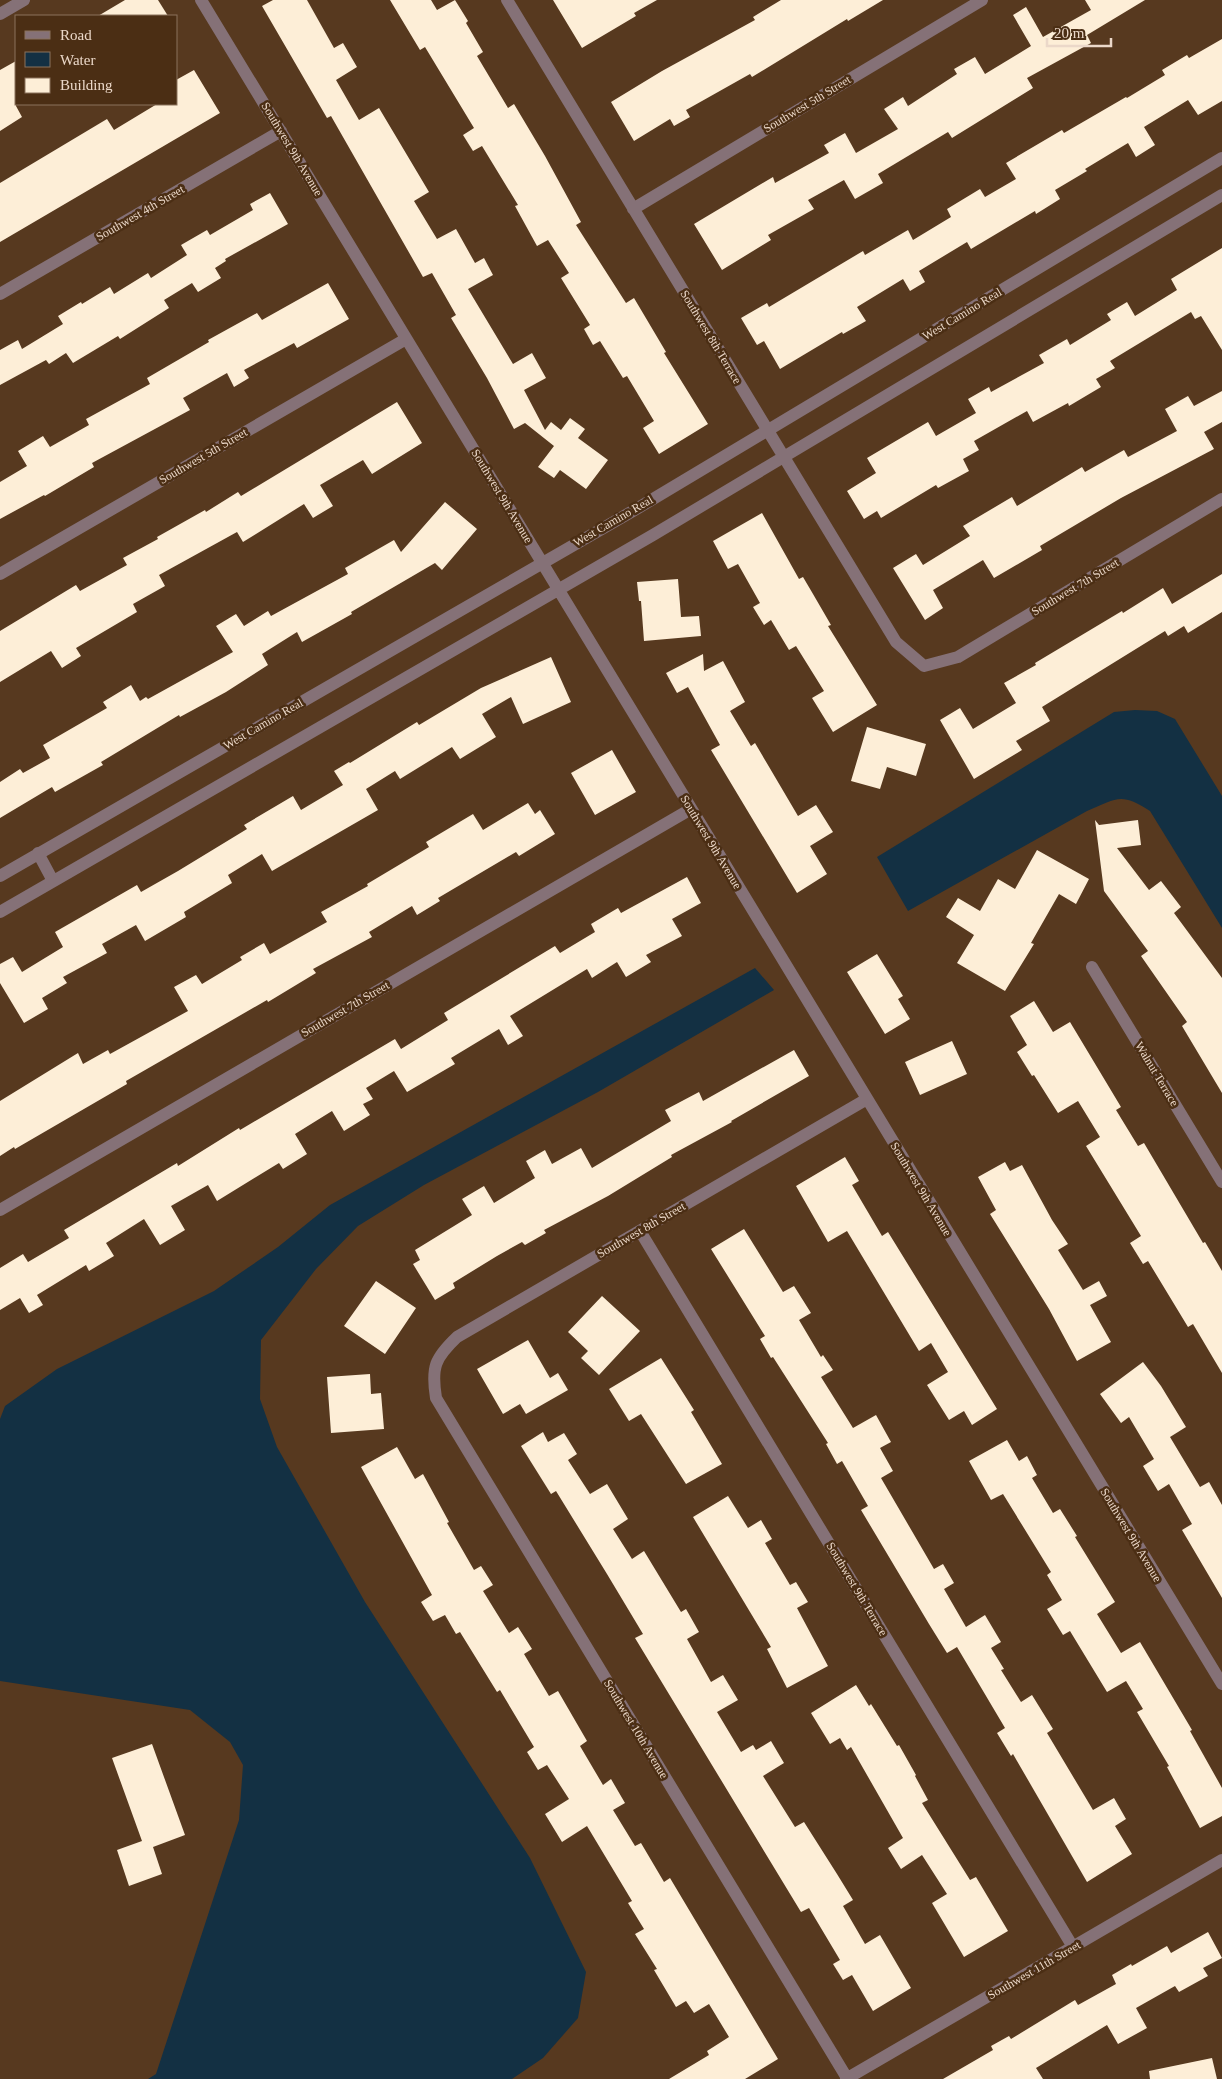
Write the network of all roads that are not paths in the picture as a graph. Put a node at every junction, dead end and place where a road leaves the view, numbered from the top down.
1 (24, 0) edge
2 (201, 0) edge
3 (507, 0) edge
4 (982, 0) edge
5 (0, 14) edge
6 (281, 131) junction
7 (1222, 158) edge
8 (1222, 195) edge
9 (633, 208) junction
10 (0, 294) edge
11 (406, 339) junction
12 (767, 430) junction
13 (784, 457) junction
14 (1222, 499) edge
15 (541, 562) junction
16 (0, 574) edge
17 (557, 589) junction
18 (924, 666) joint
19 (691, 809) junction
20 (38, 853) junction
21 (0, 876) edge
22 (53, 881) junction
23 (0, 912) edge
24 (1092, 967) dead end
25 (866, 1099) junction
26 (1222, 1182) edge
27 (0, 1210) edge
28 (640, 1231) junction
29 (433, 1377) joint
30 (1222, 1684) edge
31 (1222, 1860) edge
32 (1073, 1947) junction
33 (846, 2079) edge

1 - 5 street
2 - 6 street, Southwest 9th Avenue
3 - 9 street, Southwest 8th Terrace
4 - 9 street, Southwest 5th Street
6 - 10 street, Southwest 4th Street
6 - 11 street, Southwest 9th Avenue
7 - 12 street, West Camino Real
8 - 13 street
9 - 12 street, Southwest 8th Terrace
11 - 15 street, Southwest 9th Avenue
11 - 16 street, Southwest 5th Street
12 - 13 street, Southwest 8th Terrace
12 - 15 street, West Camino Real
13 - 17 street
13 - 18 street, Southwest 8th Terrace
14 - 18 street, Southwest 7th Street
15 - 17 street, Southwest 9th Avenue
15 - 20 street, West Camino Real
17 - 19 street, Southwest 9th Avenue
17 - 22 street
19 - 25 street, Southwest 9th Avenue
19 - 27 street, Southwest 7th Street
20 - 21 street, West Camino Real
20 - 22 street
22 - 23 street
24 - 26 street, Walnut Terrace
25 - 28 street, Southwest 8th Street
25 - 30 street, Southwest 9th Avenue
28 - 29 street, Southwest 8th Street
28 - 32 street, Southwest 9th Terrace
29 - 33 street, Southwest 10th Avenue
31 - 32 street, Southwest 11th Street
32 - 33 street, Southwest 11th Street

